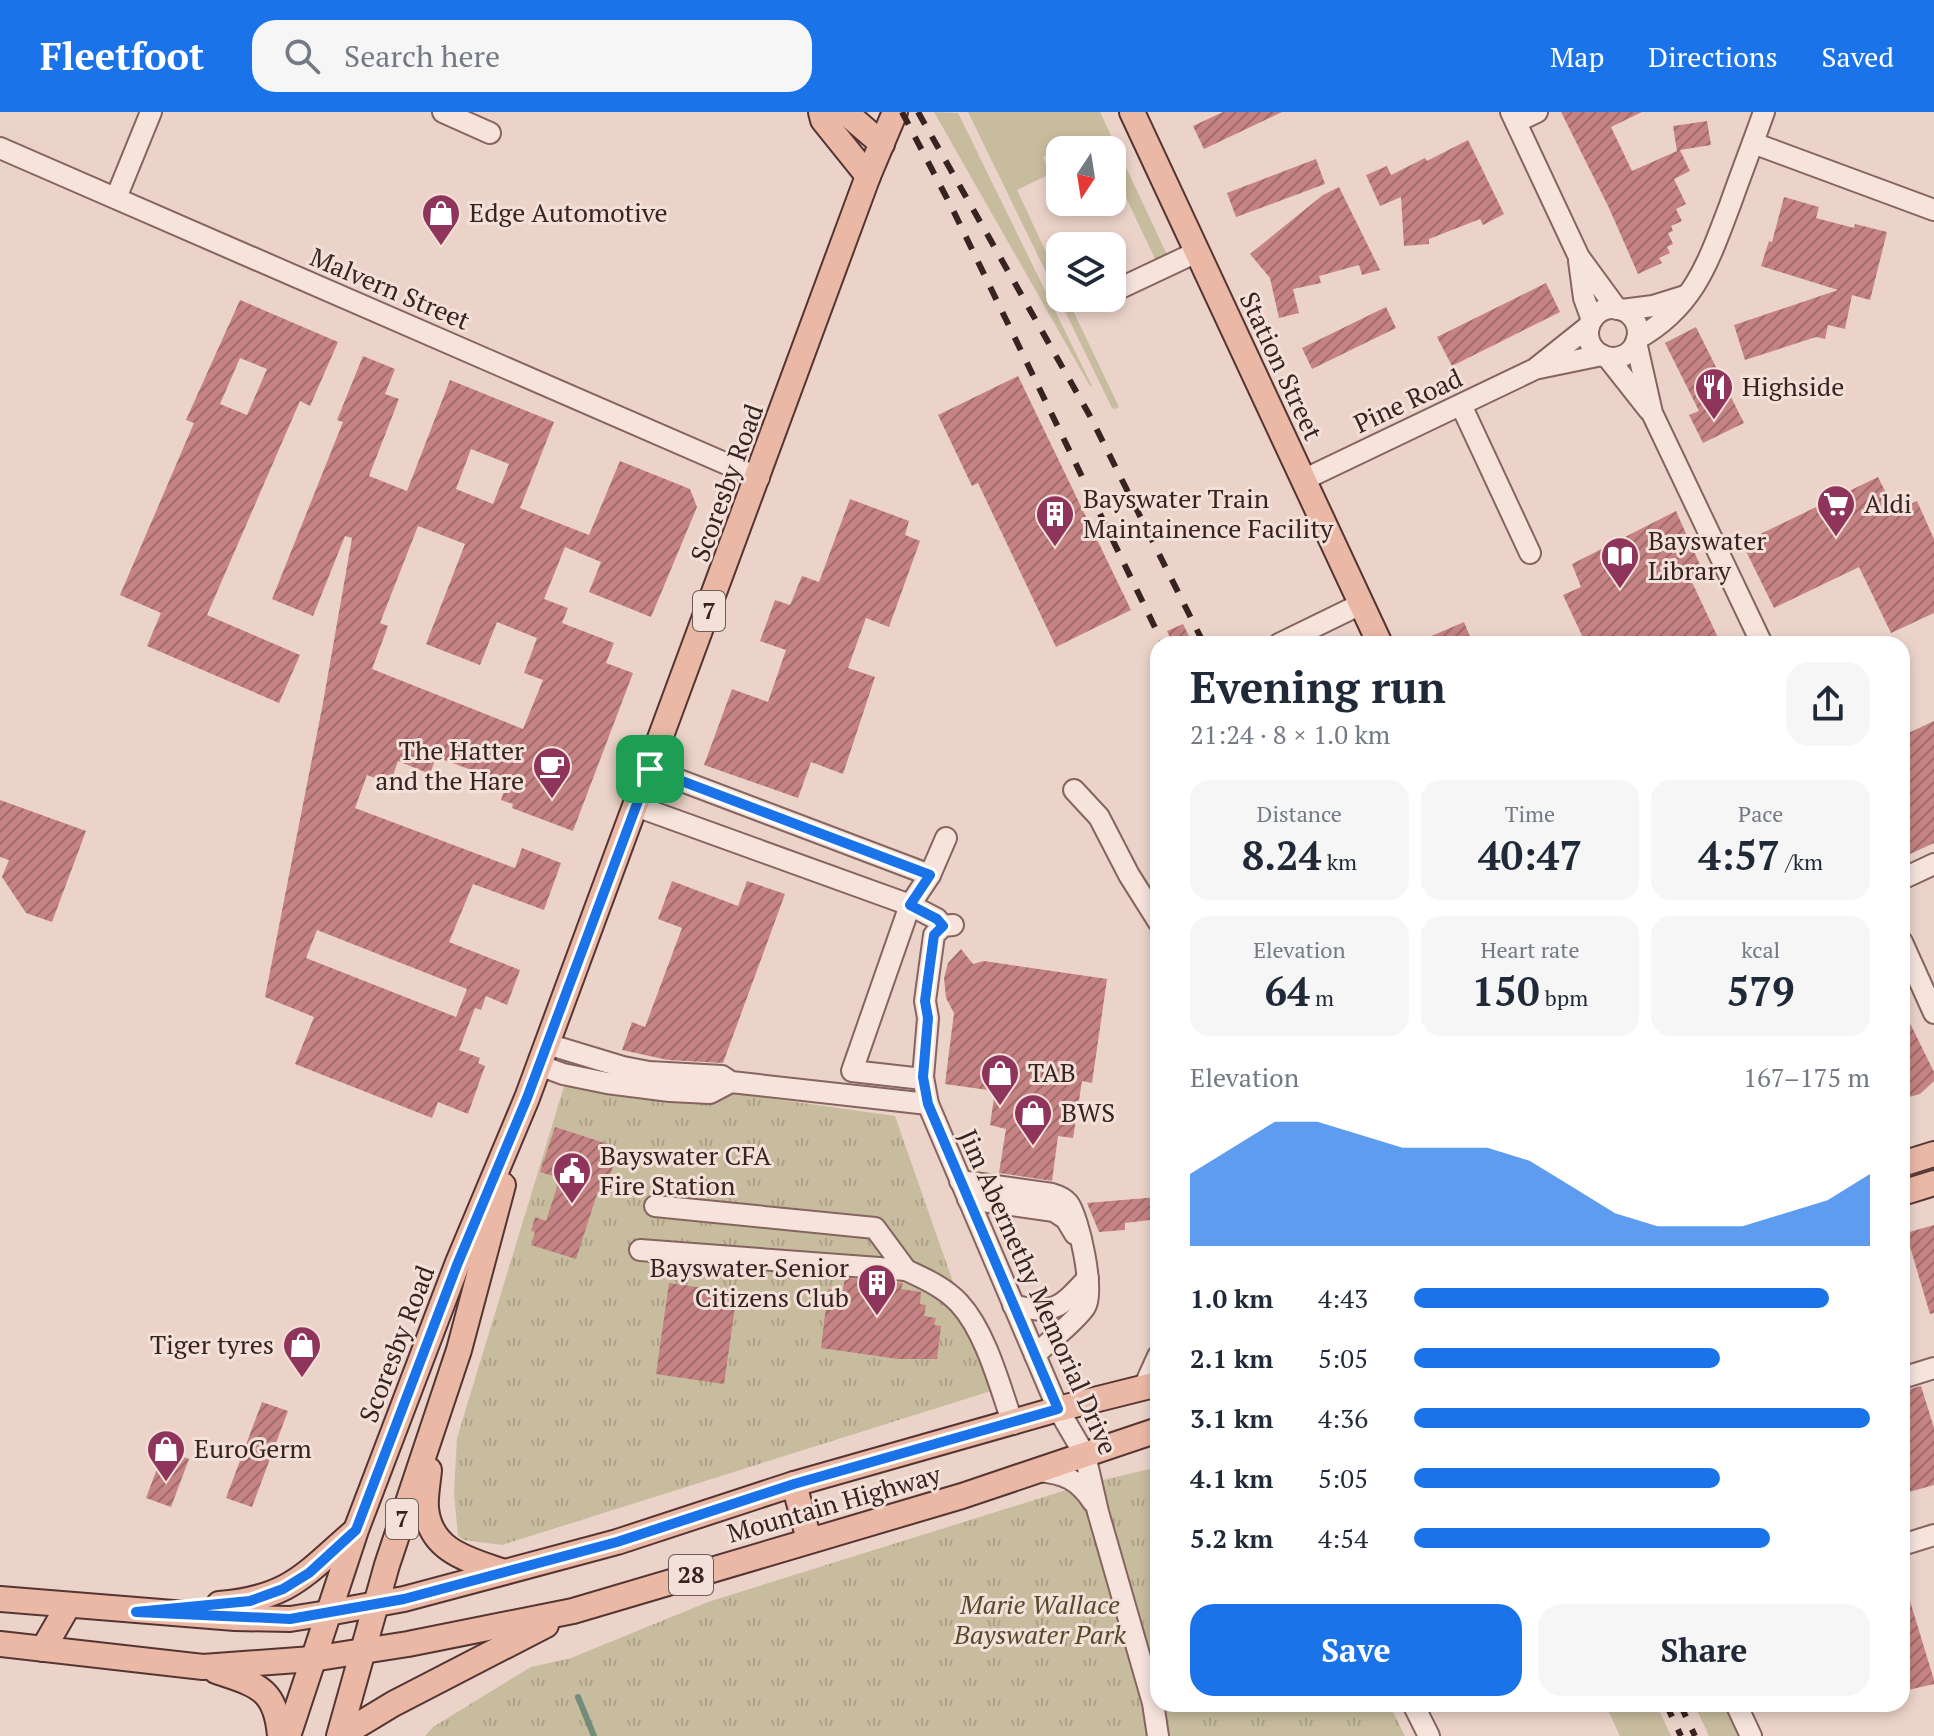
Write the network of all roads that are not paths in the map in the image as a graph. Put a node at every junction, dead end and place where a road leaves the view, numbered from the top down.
1 (151, 112) edge
2 (443, 112) edge
3 (821, 112) edge
4 (845, 112) edge
5 (1132, 112) edge
6 (1537, 112) edge
7 (1764, 112) edge
8 (894, 116) edge
9 (1514, 117) edge
10 (490, 133) dead end
11 (1753, 143) junction
12 (882, 144) junction
13 (0, 148) edge
14 (868, 176) junction
15 (116, 198) junction
16 (1934, 210) edge
17 (1197, 252) junction
18 (1579, 257) junction
19 (1126, 286) edge
20 (1685, 296) junction
21 (1619, 310) junction
22 (1590, 323) junction
23 (1637, 340) junction
24 (1605, 357) junction
25 (1535, 369) junction
26 (1461, 405) junction
27 (1652, 413) junction
28 (759, 478) junction
29 (1303, 480) junction
30 (1530, 553) dead end
31 (1361, 604) junction
32 (1295, 636) edge
33 (1376, 636) edge
34 (1758, 636) edge
35 (650, 769) junction
36 (1074, 790) dead end
37 (636, 806) junction
38 (946, 838) dead end
39 (1934, 864) edge
40 (930, 875) junction
41 (1910, 875) edge
42 (910, 905) junction
43 (1150, 908) edge
44 (1910, 960) edge
45 (1934, 1013) edge
46 (543, 1054) junction
47 (923, 1079) junction
48 (527, 1098) junction
49 (928, 1104) junction
50 (1934, 1154) edge
51 (1910, 1162) edge
52 (1934, 1183) edge
53 (964, 1190) junction
54 (1910, 1190) edge
55 (655, 1206) dead end
56 (640, 1250) dead end
57 (906, 1270) junction
58 (1088, 1278) junction
59 (1013, 1305) junction
60 (1035, 1355) junction
61 (1934, 1368) edge
62 (1910, 1376) edge
63 (1150, 1389) edge
64 (1058, 1409) junction
65 (1013, 1424) junction
66 (1150, 1433) edge
67 (431, 1435) junction
68 (1085, 1455) junction
69 (1038, 1471) junction
70 (794, 1484) junction
71 (1098, 1512) junction
72 (356, 1530) junction
73 (1934, 1535) edge
74 (809, 1540) junction
75 (1910, 1542) edge
76 (504, 1572) junction
77 (0, 1599) edge
78 (376, 1604) junction
79 (68, 1606) junction
80 (573, 1611) junction
81 (136, 1612) junction
82 (328, 1613) junction
83 (0, 1644) edge
84 (43, 1649) junction
85 (364, 1652) junction
86 (312, 1659) junction
87 (203, 1667) junction
88 (1150, 1693) edge
89 (1154, 1712) edge
90 (1417, 1712) edge
91 (1740, 1712) edge
92 (280, 1736) edge
93 (288, 1736) edge
94 (339, 1736) edge
95 (348, 1736) edge
96 (1158, 1736) edge
97 (1429, 1736) edge
98 (1751, 1736) edge

1 - 15 street
2 - 10 street
3 - 14 main road
4 - 12 main road
5 - 17 main road, Station Street
6 - 9 street
7 - 11 street
8 - 12 main road, Scoresby Road / 7
9 - 18 street
11 - 16 street
11 - 20 street
12 - 14 main road, Scoresby Road / 7
13 - 15 street, Malvern Street
14 - 28 main road, Scoresby Road / 7
15 - 28 street, Malvern Street
17 - 19 street
17 - 29 main road, Station Street
18 - 21 street
18 - 22 street
20 - 21 street
20 - 23 street
21 - 22 street
21 - 23 street
22 - 24 street
22 - 25 street, Pine Road
23 - 24 street
23 - 27 street
24 - 25 street, Pine Road
24 - 27 street
25 - 26 street, Pine Road
26 - 29 street, Pine Road
26 - 30 street
27 - 34 street
28 - 35 main road, Scoresby Road / 7
29 - 31 main road, Station Street
31 - 32 street
31 - 33 main road, Station Street
35 - 37 main road, Scoresby Road / 7
35 - 40 street
36 - 43 street
37 - 42 street
37 - 46 main road, Scoresby Road / 7
38 - 40 street
39 - 41 street
40 - 42 street
42 - 47 street, Jim Abernethy Memorial Drive
42 - 47 street
44 - 45 street
46 - 48 main road, Scoresby Road / 7
46 - 49 street
47 - 49 street, Jim Abernethy Memorial Drive
48 - 67 main road, Scoresby Road / 7
48 - 72 main road, Scoresby Road / 7
49 - 53 street, Jim Abernethy Memorial Drive
50 - 51 main road
52 - 54 main road
53 - 58 street
53 - 59 street, Jim Abernethy Memorial Drive
55 - 57 street
56 - 57 street
57 - 65 street
58 - 59 street
58 - 60 street
59 - 60 street, Jim Abernethy Memorial Drive
60 - 64 street, Jim Abernethy Memorial Drive
61 - 62 street
63 - 64 main road, Mountain Highway / 28
64 - 65 main road, Mountain Highway / 28
64 - 68 street, Jim Abernethy Memorial Drive
65 - 70 main road, Mountain Highway / 28
66 - 68 main road, Mountain Highway / 28
67 - 76 main road
67 - 78 main road, Scoresby Road / 7
68 - 69 main road, Mountain Highway / 28
68 - 71 street, Jim Abernethy Memorial Drive
69 - 71 street
69 - 74 main road, Mountain Highway / 28
70 - 74 main road
70 - 76 main road, Mountain Highway / 28
71 - 88 street, Jim Abernethy Memorial Drive
72 - 81 main road
72 - 82 main road, Scoresby Road / 7
73 - 75 street
74 - 80 main road, Mountain Highway / 28
76 - 78 main road, Mountain Highway / 28
77 - 79 main road, Mountain Highway / 28
78 - 82 main road, Mountain Highway / 28
78 - 85 main road, 7
79 - 81 main road, Mountain Highway / 28
79 - 84 main road
80 - 85 main road, Mountain Highway / 28
80 - 95 main road
81 - 82 main road, Mountain Highway / 28
82 - 86 main road, 7
83 - 84 main road, Mountain Highway / 28
84 - 87 main road, Mountain Highway / 28
85 - 86 main road, Mountain Highway / 28
85 - 94 main road, 7
86 - 87 main road, Mountain Highway / 28
86 - 93 main road, 7
87 - 92 main road
89 - 96 street, Jim Abernethy Memorial Drive
90 - 97 street
91 - 98 street

